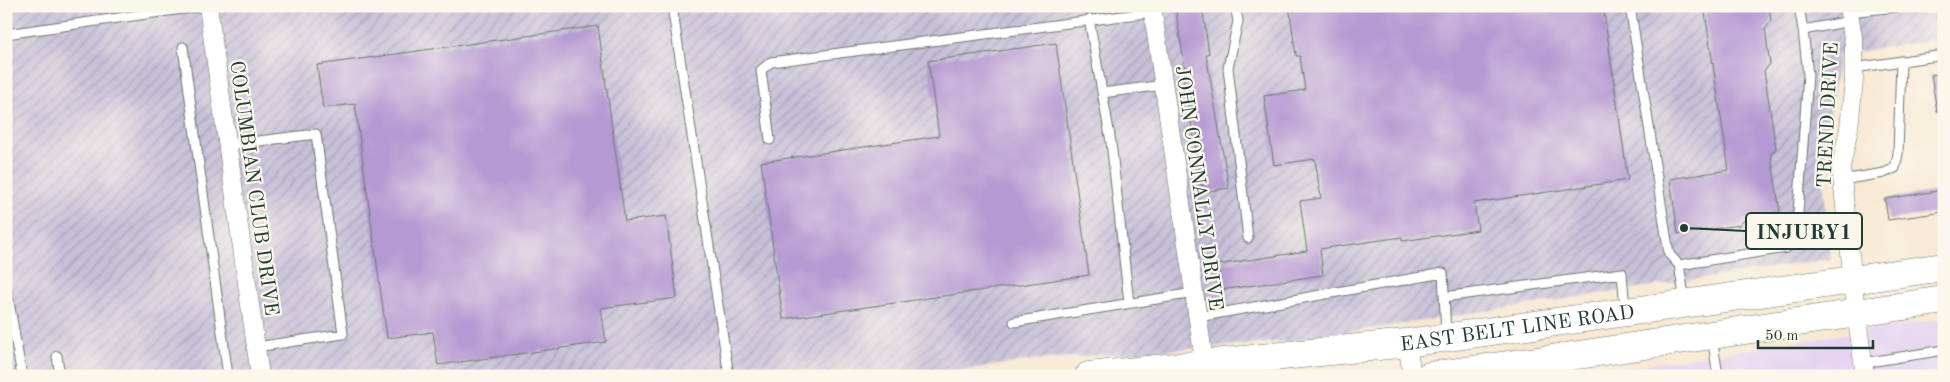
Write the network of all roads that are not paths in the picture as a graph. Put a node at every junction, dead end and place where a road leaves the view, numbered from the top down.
1 (203, 6) edge
2 (208, 6) edge
3 (672, 6) edge
4 (1235, 6) edge
5 (1630, 6) edge
6 (1799, 6) edge
7 (1906, 6) edge
8 (1153, 9) edge
9 (155, 10) edge
10 (1849, 13) edge
11 (1089, 19) junction
12 (1803, 30) junction
13 (6, 34) edge
14 (183, 47) dead end
15 (1944, 55) edge
16 (1901, 61) junction
17 (1854, 68) junction
18 (1164, 85) junction
19 (1102, 93) junction
20 (770, 140) dead end
21 (227, 145) junction
22 (1842, 180) junction
23 (1248, 238) dead end
24 (1679, 265) junction
25 (1944, 267) edge
26 (1853, 280) junction
27 (6, 285) edge
28 (1194, 293) junction
29 (1444, 297) junction
30 (1944, 300) edge
31 (1129, 303) junction
32 (1685, 304) junction
33 (1626, 312) junction
34 (1856, 312) junction
35 (1198, 318) junction
36 (1014, 322) dead end
37 (1712, 334) junction
38 (1446, 338) junction
39 (1407, 343) junction
40 (256, 347) junction
41 (1944, 350) edge
42 (57, 356) dead end
43 (1567, 366) edge
44 (1206, 370) edge
45 (1864, 370) edge
46 (22, 376) edge
47 (60, 376) edge
48 (228, 376) edge
49 (260, 376) edge
50 (729, 376) edge
51 (1089, 376) edge
52 (1412, 376) edge
53 (1429, 376) edge
54 (1718, 376) edge

1 - 9 lane
2 - 21 street, COLUMBIAN CLUB DRIVE
3 - 50 lane
4 - 23 lane
5 - 24 lane
6 - 12 lane
7 - 10 lane
8 - 11 lane
8 - 18 street, JOHN CONNALLY DRIVE
9 - 13 lane
10 - 12 lane
10 - 17 street, TREND DRIVE
11 - 19 lane
11 - 20 lane
12 - 24 lane
14 - 48 lane
15 - 16 lane
16 - 17 lane
16 - 22 lane
17 - 22 street, TREND DRIVE
18 - 19 lane
18 - 28 street, JOHN CONNALLY DRIVE
19 - 31 lane
21 - 40 street, COLUMBIAN CLUB DRIVE
21 - 40 lane
22 - 26 street, TREND DRIVE
24 - 32 lane
25 - 26 main road, EAST BELT LINE ROAD
26 - 32 main road, EAST BELT LINE ROAD
26 - 34 street, TREND DRIVE
27 - 46 lane
28 - 31 lane
28 - 35 street, JOHN CONNALLY DRIVE
29 - 33 lane
29 - 35 lane
29 - 38 lane
30 - 34 main road, EAST BELT LINE ROAD
31 - 36 lane
32 - 33 main road, EAST BELT LINE ROAD
33 - 38 main road, EAST BELT LINE ROAD
34 - 37 main road, EAST BELT LINE ROAD
34 - 45 street, TREND DRIVE
35 - 44 street, JOHN CONNALLY DRIVE
37 - 43 main road, EAST BELT LINE ROAD
37 - 54 lane
38 - 39 main road, EAST BELT LINE ROAD
39 - 44 main road, EAST BELT LINE ROAD
39 - 52 street
40 - 49 street, COLUMBIAN CLUB DRIVE
41 - 45 lane
42 - 47 lane
43 - 53 main road, EAST BELT LINE ROAD
44 - 51 main road, EAST BELT LINE ROAD

